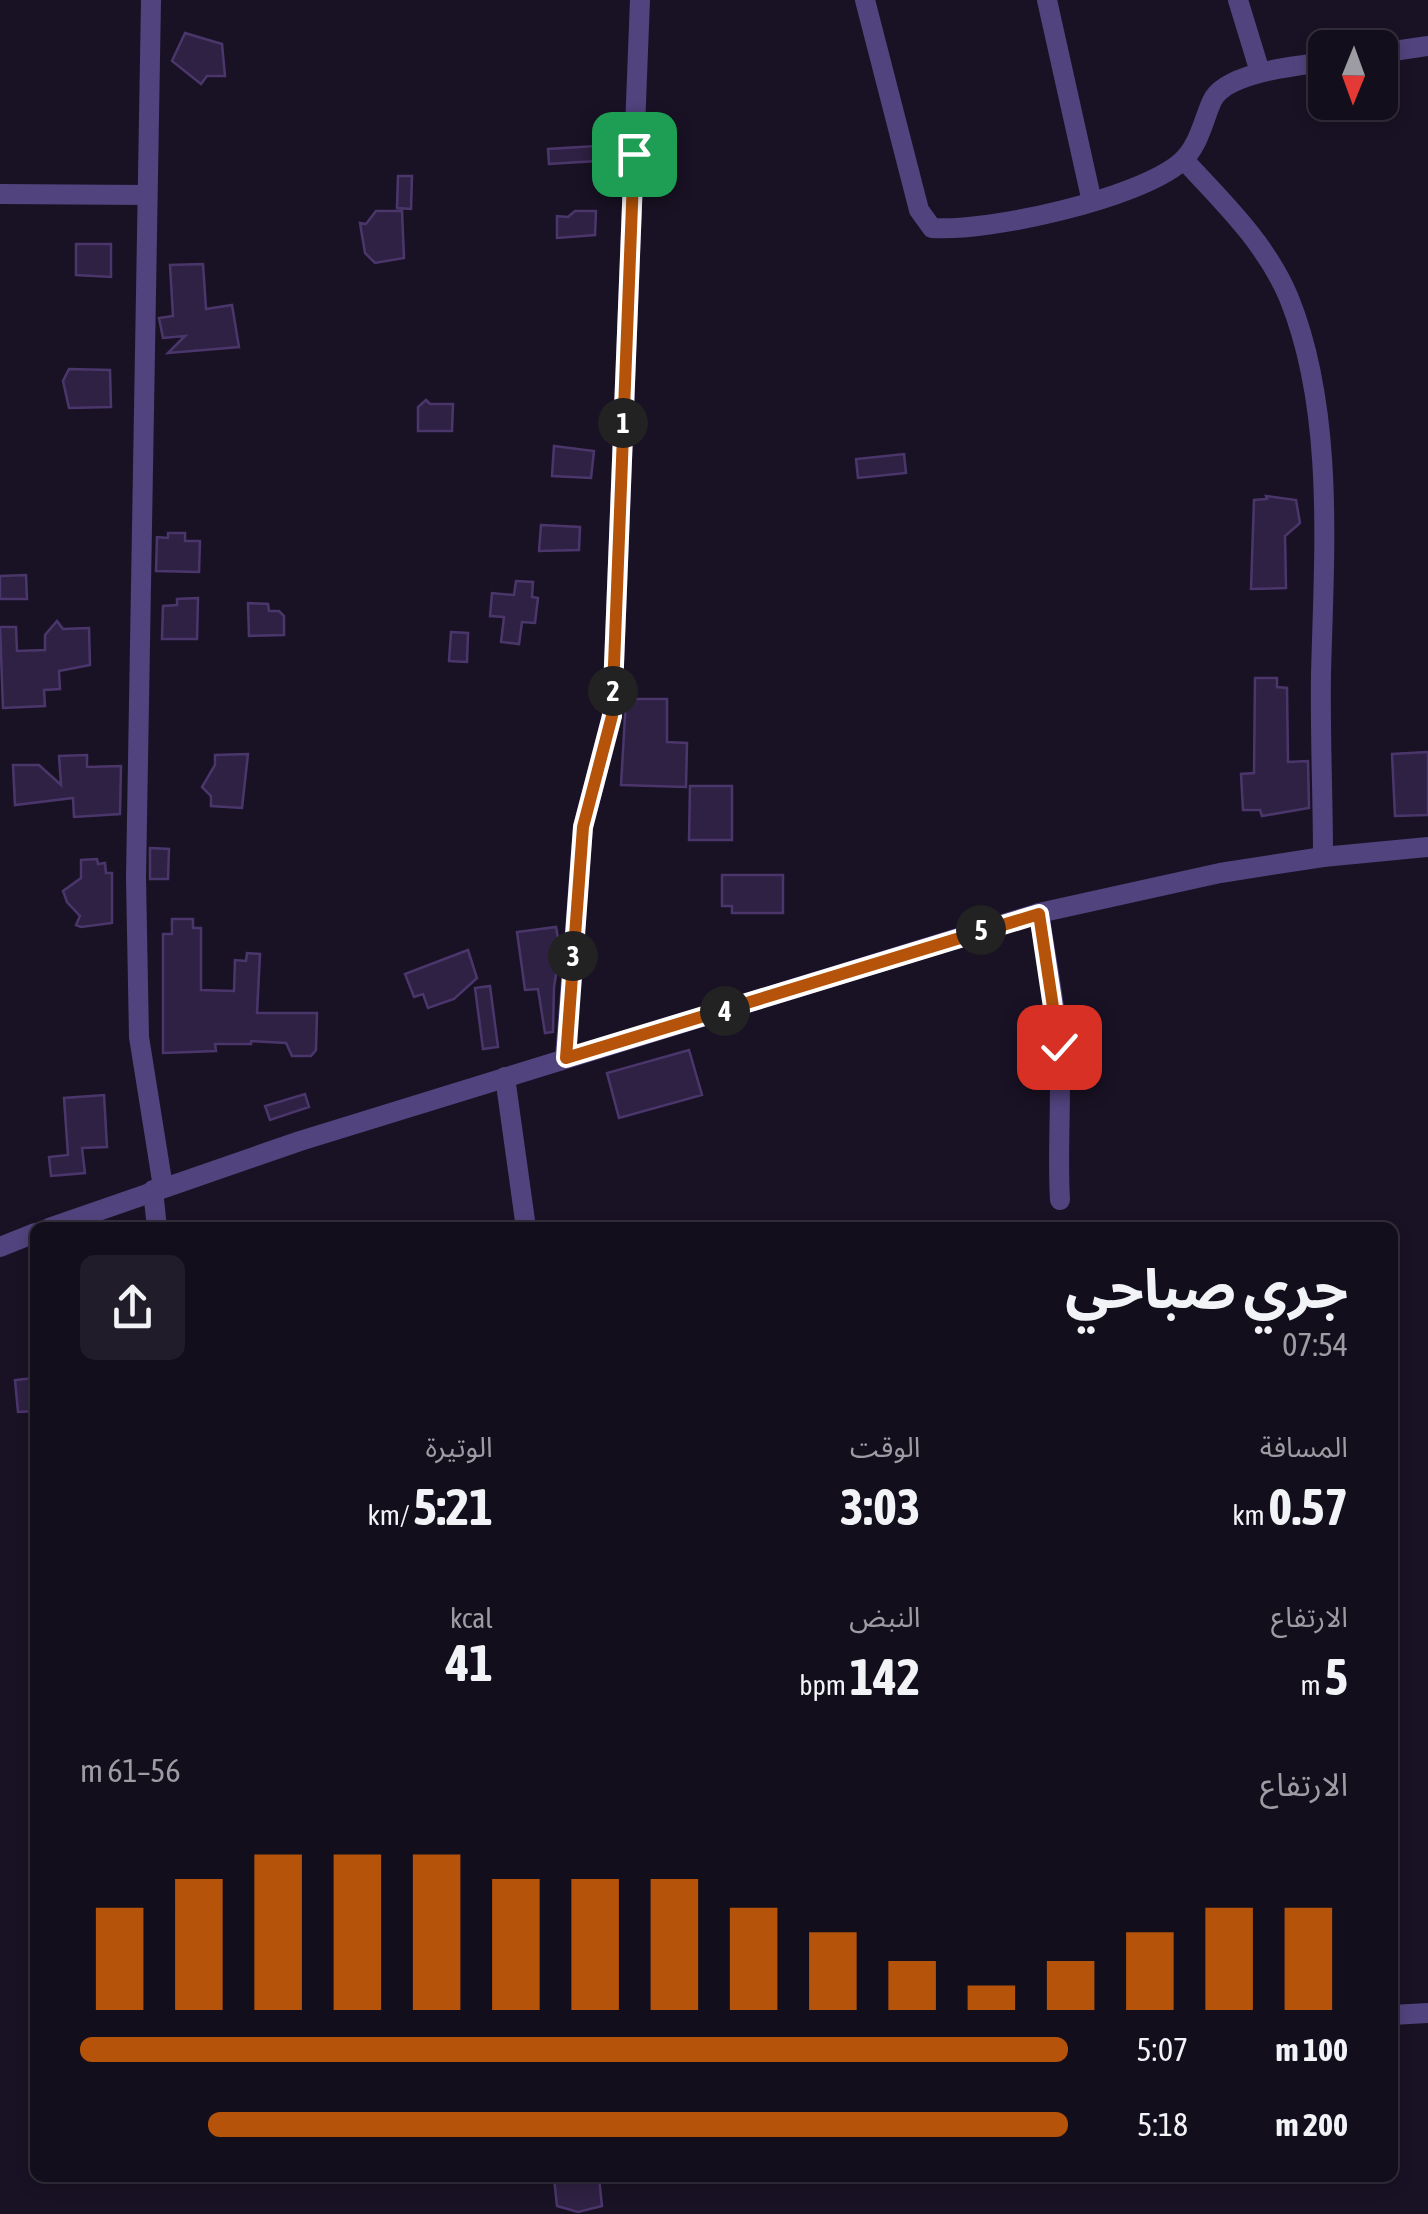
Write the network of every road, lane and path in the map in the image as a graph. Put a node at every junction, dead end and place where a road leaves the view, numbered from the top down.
1 (150, 0) edge
2 (640, 0) edge
3 (865, 0) edge
4 (1047, 0) edge
5 (1238, 0) edge
6 (1428, 46) edge
7 (1398, 50) edge
8 (1308, 65) edge
9 (1260, 72) junction
10 (1184, 160) junction
11 (0, 194) edge
12 (146, 195) junction
13 (1092, 202) junction
14 (1428, 848) edge
15 (1323, 857) junction
16 (1039, 914) junction
17 (566, 1058) junction
18 (505, 1077) junction
19 (158, 1188) junction
20 (1060, 1200) dead end
21 (65, 1222) edge
22 (156, 1222) edge
23 (525, 1222) edge
24 (30, 1235) edge
25 (0, 1247) edge
26 (1428, 2013) edge
27 (1398, 2015) edge

1 - 12 street
2 - 17 street
3 - 13 street
4 - 13 street
5 - 9 street
6 - 7 street
8 - 9 street
9 - 10 street
10 - 13 street
10 - 15 street
11 - 12 street
12 - 19 street
14 - 15 street
15 - 16 street
16 - 17 street
16 - 20 street
17 - 18 street
18 - 19 street
18 - 23 street
19 - 21 street
19 - 22 street
24 - 25 street
26 - 27 street

